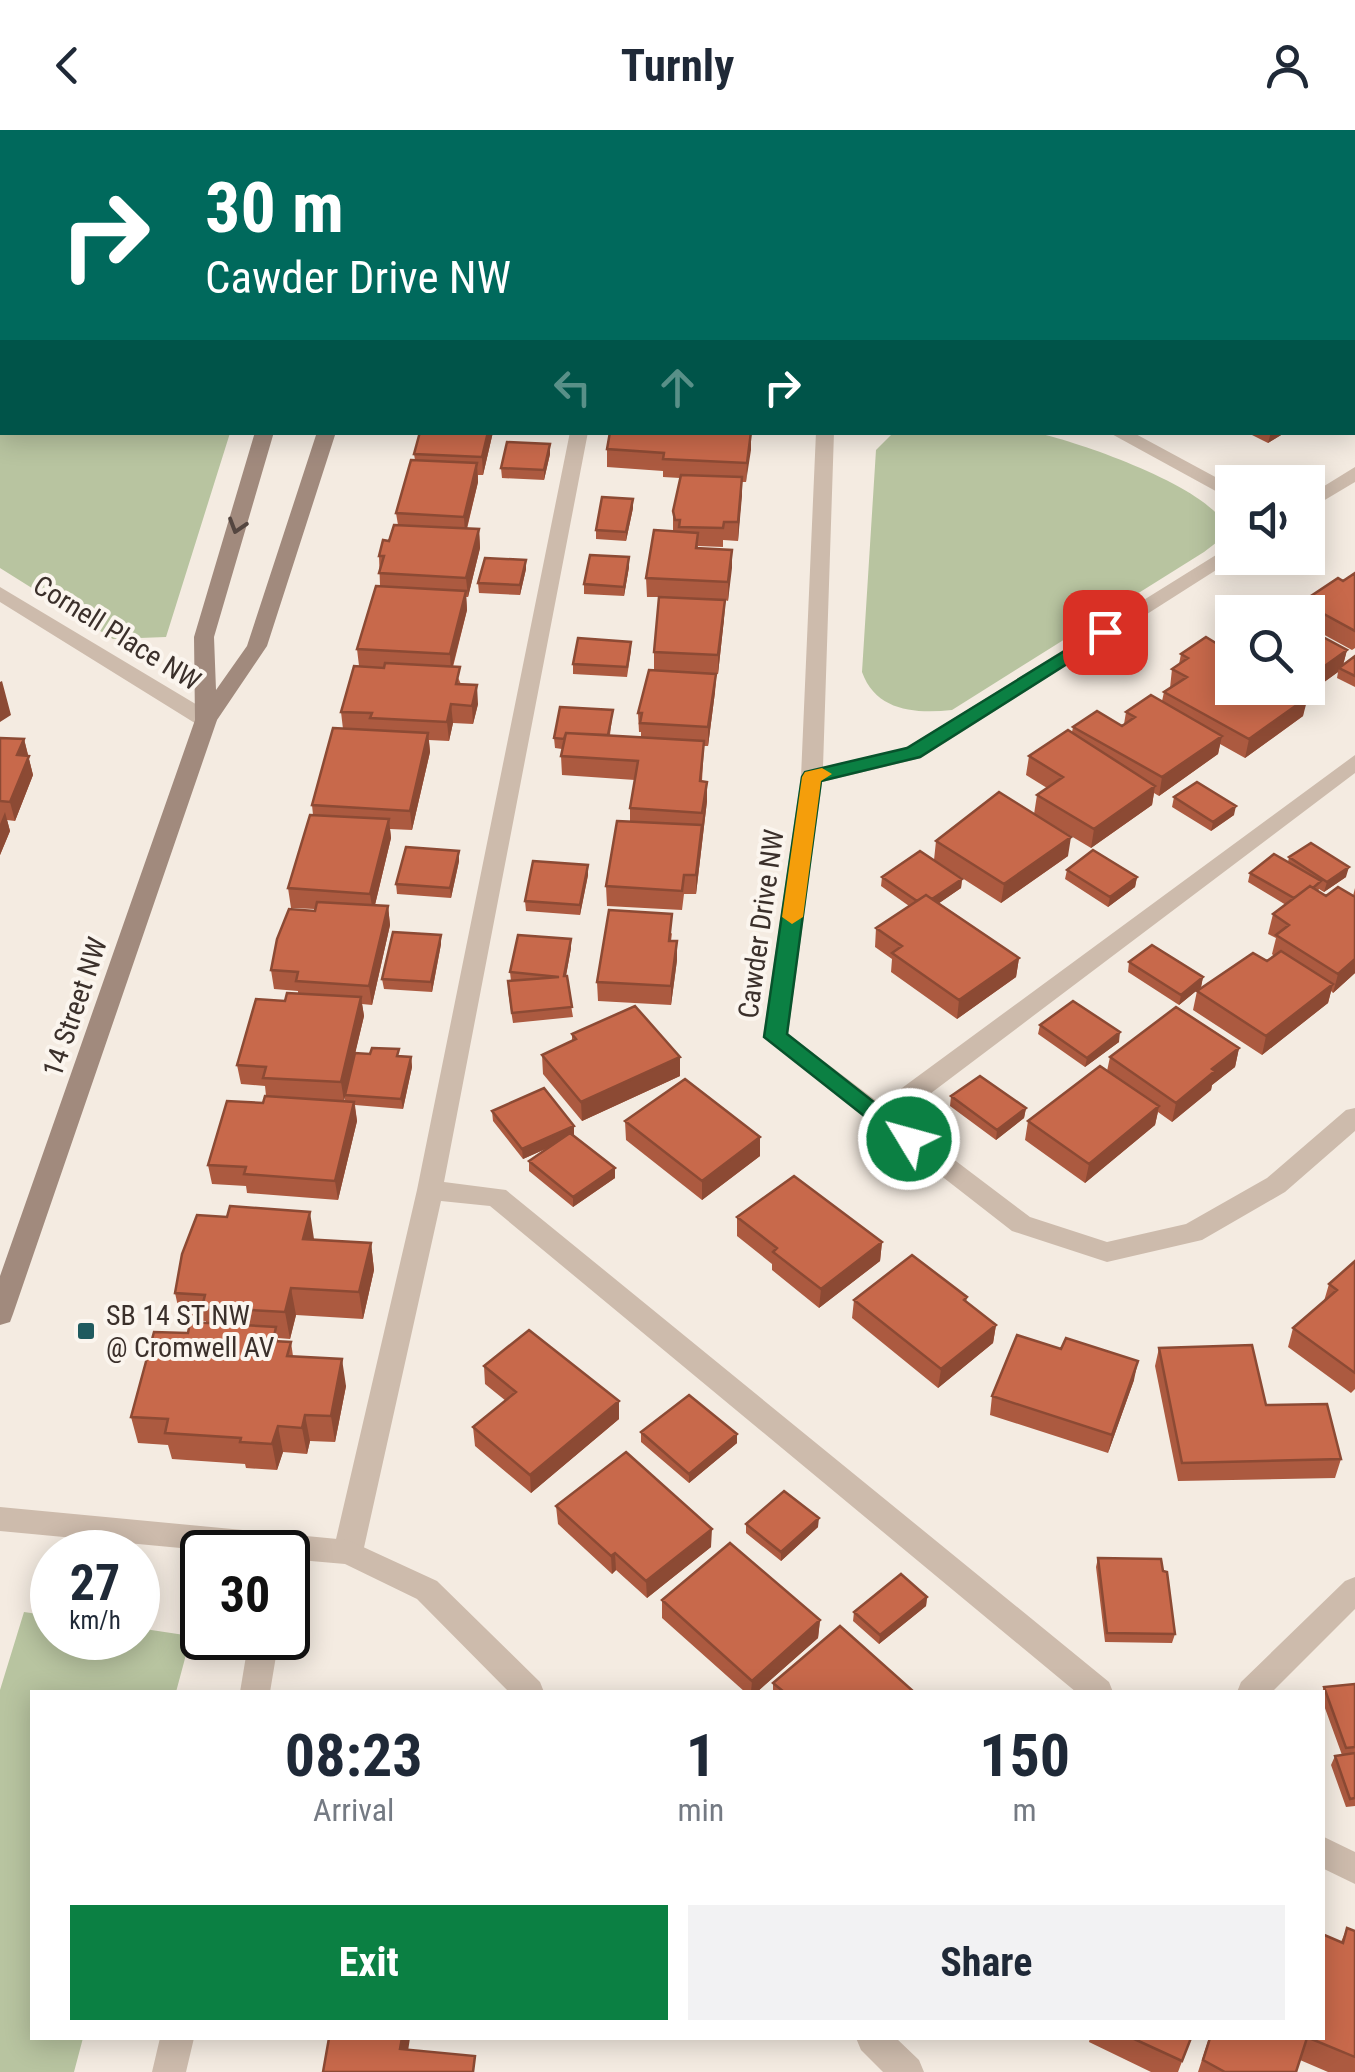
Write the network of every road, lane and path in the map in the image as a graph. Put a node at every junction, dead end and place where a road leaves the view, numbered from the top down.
1 (264, 435) edge
2 (326, 435) edge
3 (578, 435) edge
4 (825, 435) edge
5 (1124, 435) edge
6 (1355, 473) edge
7 (1215, 485) edge
8 (1325, 493) edge
9 (1215, 563) edge
10 (0, 593) edge
11 (206, 720) junction
12 (1355, 762) edge
13 (812, 777) junction
14 (881, 1117) junction
15 (1355, 1117) edge
16 (430, 1190) junction
17 (0, 1314) edge
18 (0, 1518) edge
19 (180, 1537) edge
20 (310, 1549) edge
21 (348, 1552) junction
22 (1355, 1590) edge
23 (261, 1660) edge
24 (256, 1690) edge
25 (527, 1690) edge
26 (1096, 1690) edge
27 (1254, 1690) edge
28 (1325, 1853) edge
29 (1355, 1869) edge
30 (177, 2040) edge
31 (875, 2040) edge
32 (170, 2072) edge
33 (907, 2072) edge

1 -> 11 main road, 14 Street NW
2 - 11 main road, 14 Street NW
3 - 16 street
4 - 13 street, Cawder Drive NW
5 - 7 street
6 - 8 street
9 - 13 street
10 - 11 street, Cornell Place NW
11 - 17 main road, 14 Street NW
12 - 14 street
13 - 14 street, Cawder Drive NW
14 - 15 street, Cawder Drive NW
16 - 21 street
16 - 26 street
18 - 19 street
20 - 21 street
21 - 25 street
22 - 27 street
23 - 24 street
28 - 29 street
30 - 32 street
31 - 33 street

